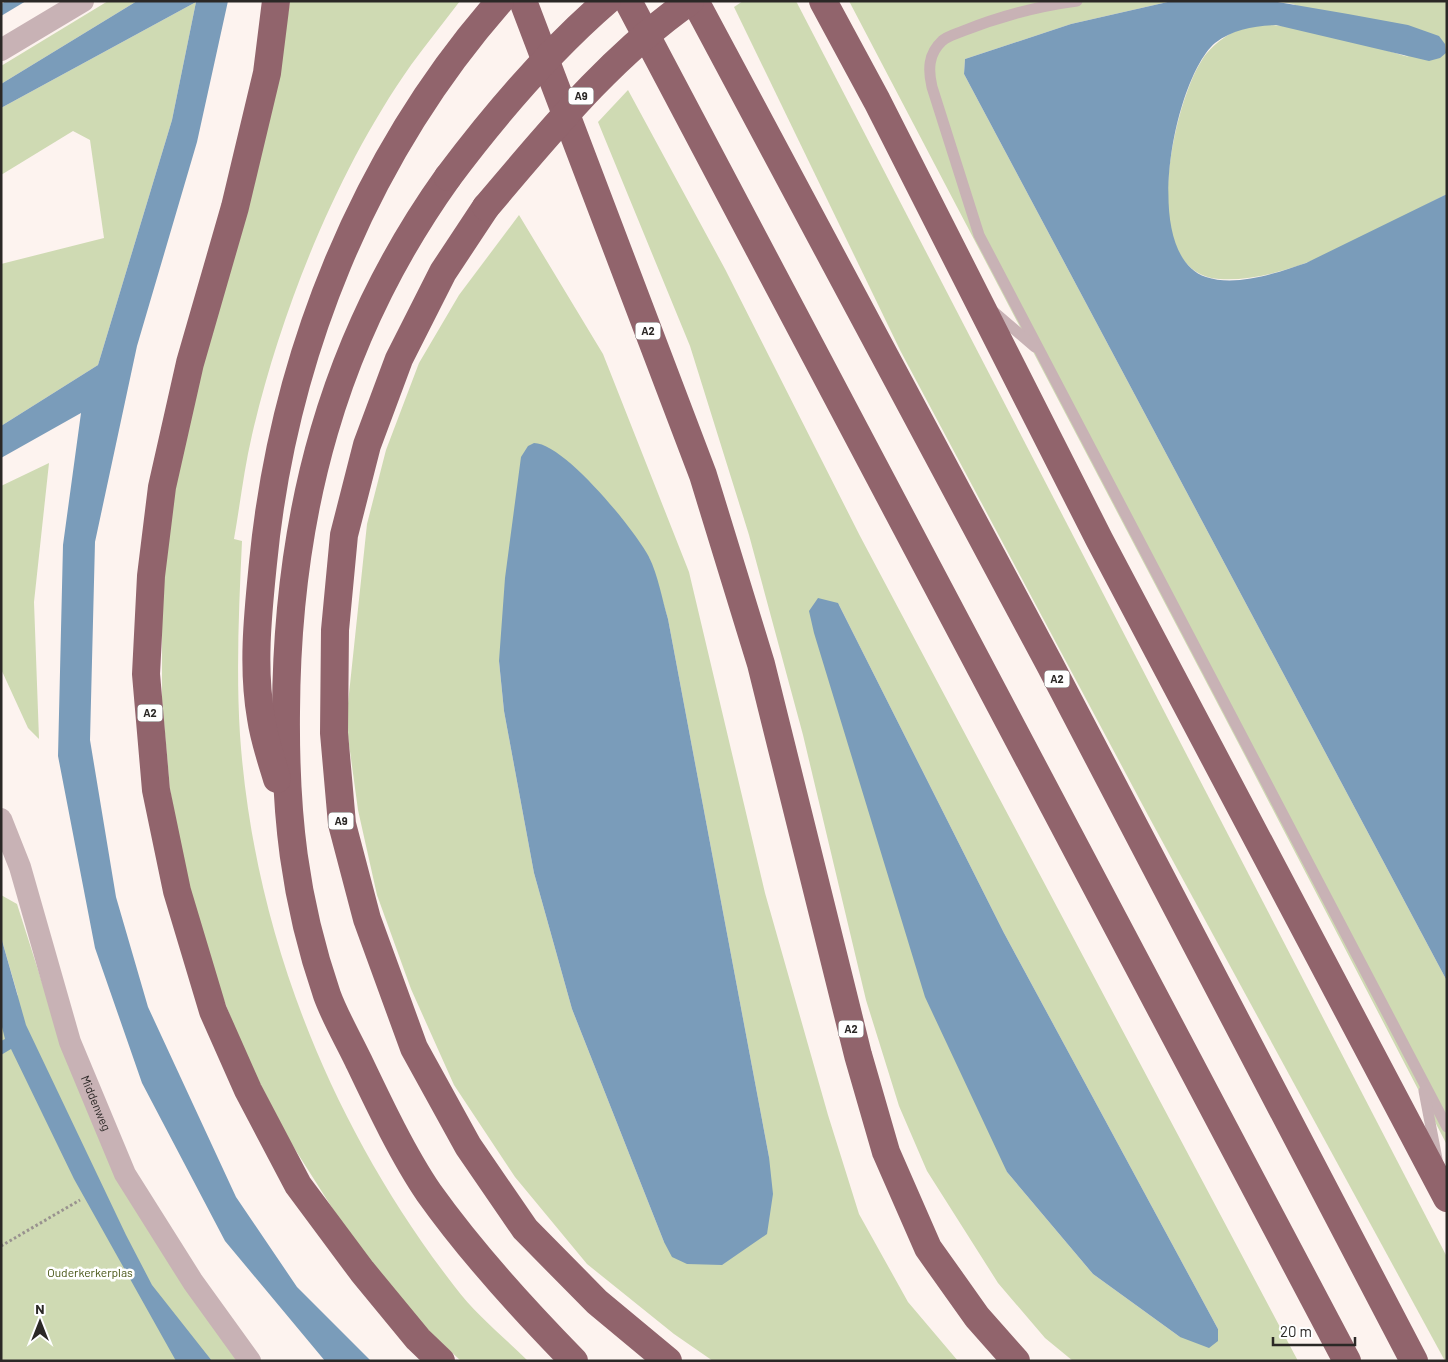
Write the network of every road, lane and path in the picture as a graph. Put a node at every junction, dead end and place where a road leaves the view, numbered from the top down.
1 (83, 1) edge
2 (276, 1) edge
3 (500, 1) edge
4 (523, 1) edge
5 (607, 1) edge
6 (628, 1) edge
7 (690, 1) edge
8 (695, 1) edge
9 (823, 1) edge
10 (1077, 1) edge
11 (1, 50) edge
12 (980, 300) junction
13 (1040, 352) junction
14 (287, 811) junction
15 (1, 819) edge
16 (1422, 1079) junction
17 (1447, 1127) edge
18 (1445, 1194) edge
19 (80, 1200) dead end
20 (1, 1246) edge
21 (250, 1361) edge
22 (441, 1361) edge
23 (574, 1361) edge
24 (668, 1361) edge
25 (1016, 1361) edge
26 (1347, 1361) edge
27 (1414, 1361) edge

1 - 11 street
2 - 22 highway, A2
3 - 14 highway
4 - 25 highway, A2
5 - 14 highway, bridge
6 - 26 highway
7 - 24 highway, A9, bridge
8 - 27 highway, A2
9 - 12 highway
10 - 13 lane
12 - 13 lane
12 - 18 highway
13 - 16 lane
14 - 23 highway
15 - 21 street, Middenweg
16 - 17 lane
16 - 18 lane
19 - 20 path

